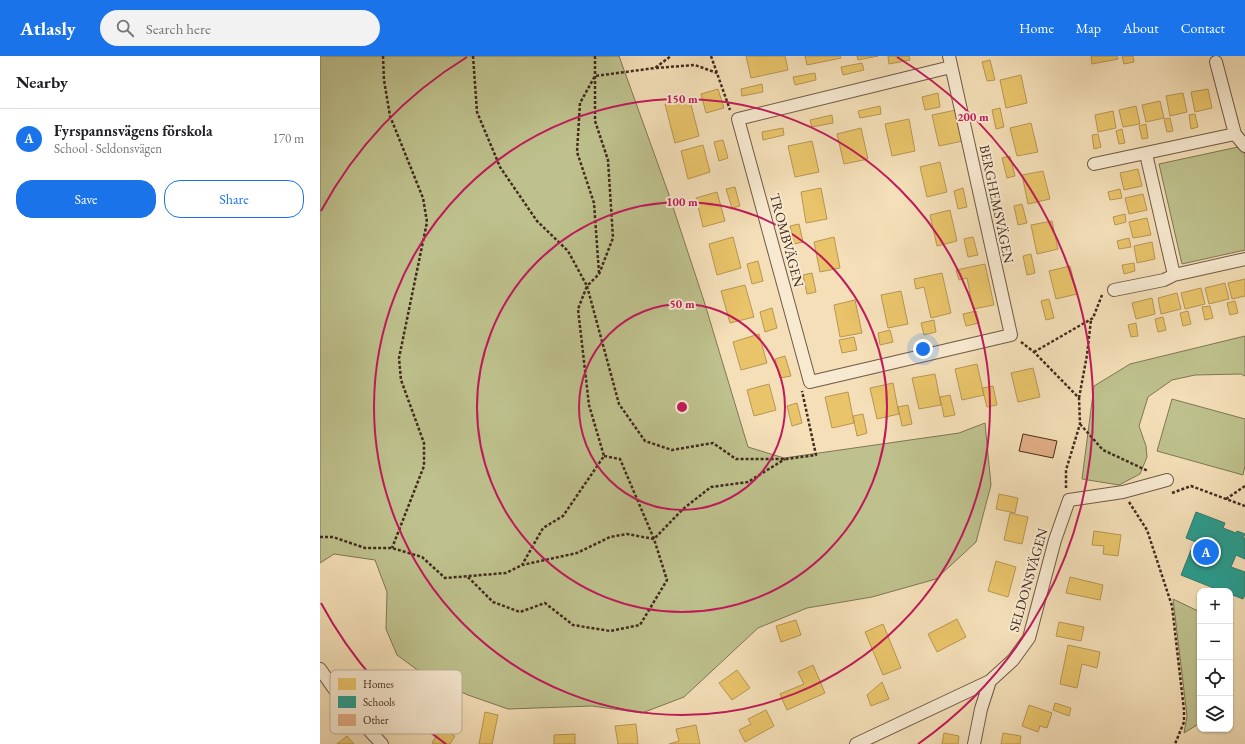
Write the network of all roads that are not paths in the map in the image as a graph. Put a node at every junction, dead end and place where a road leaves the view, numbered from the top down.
1 (950, 61) edge
2 (1216, 62) dead end
3 (1235, 134) junction
4 (1245, 146) edge
5 (1146, 154) junction
6 (1094, 164) dead end
7 (1245, 259) edge
8 (1174, 275) junction
9 (1114, 290) road end
10 (810, 382) joint
11 (1167, 480) road end
12 (320, 669) edge
13 (990, 681) junction
14 (330, 683) edge
15 (372, 734) edge
16 (382, 744) edge
17 (856, 744) edge
18 (974, 744) edge

1 - 10 street, BERGHEMSVÄGEN
1 - 10 street, TROMBVÄGEN
2 - 3 street
3 - 4 street
3 - 5 street
5 - 6 street
5 - 8 street
7 - 8 street
8 - 9 street
11 - 13 street, SELDONSVÄGEN
12 - 14 street
13 - 17 street, SELDONSVÄGEN
13 - 18 street
15 - 16 street

